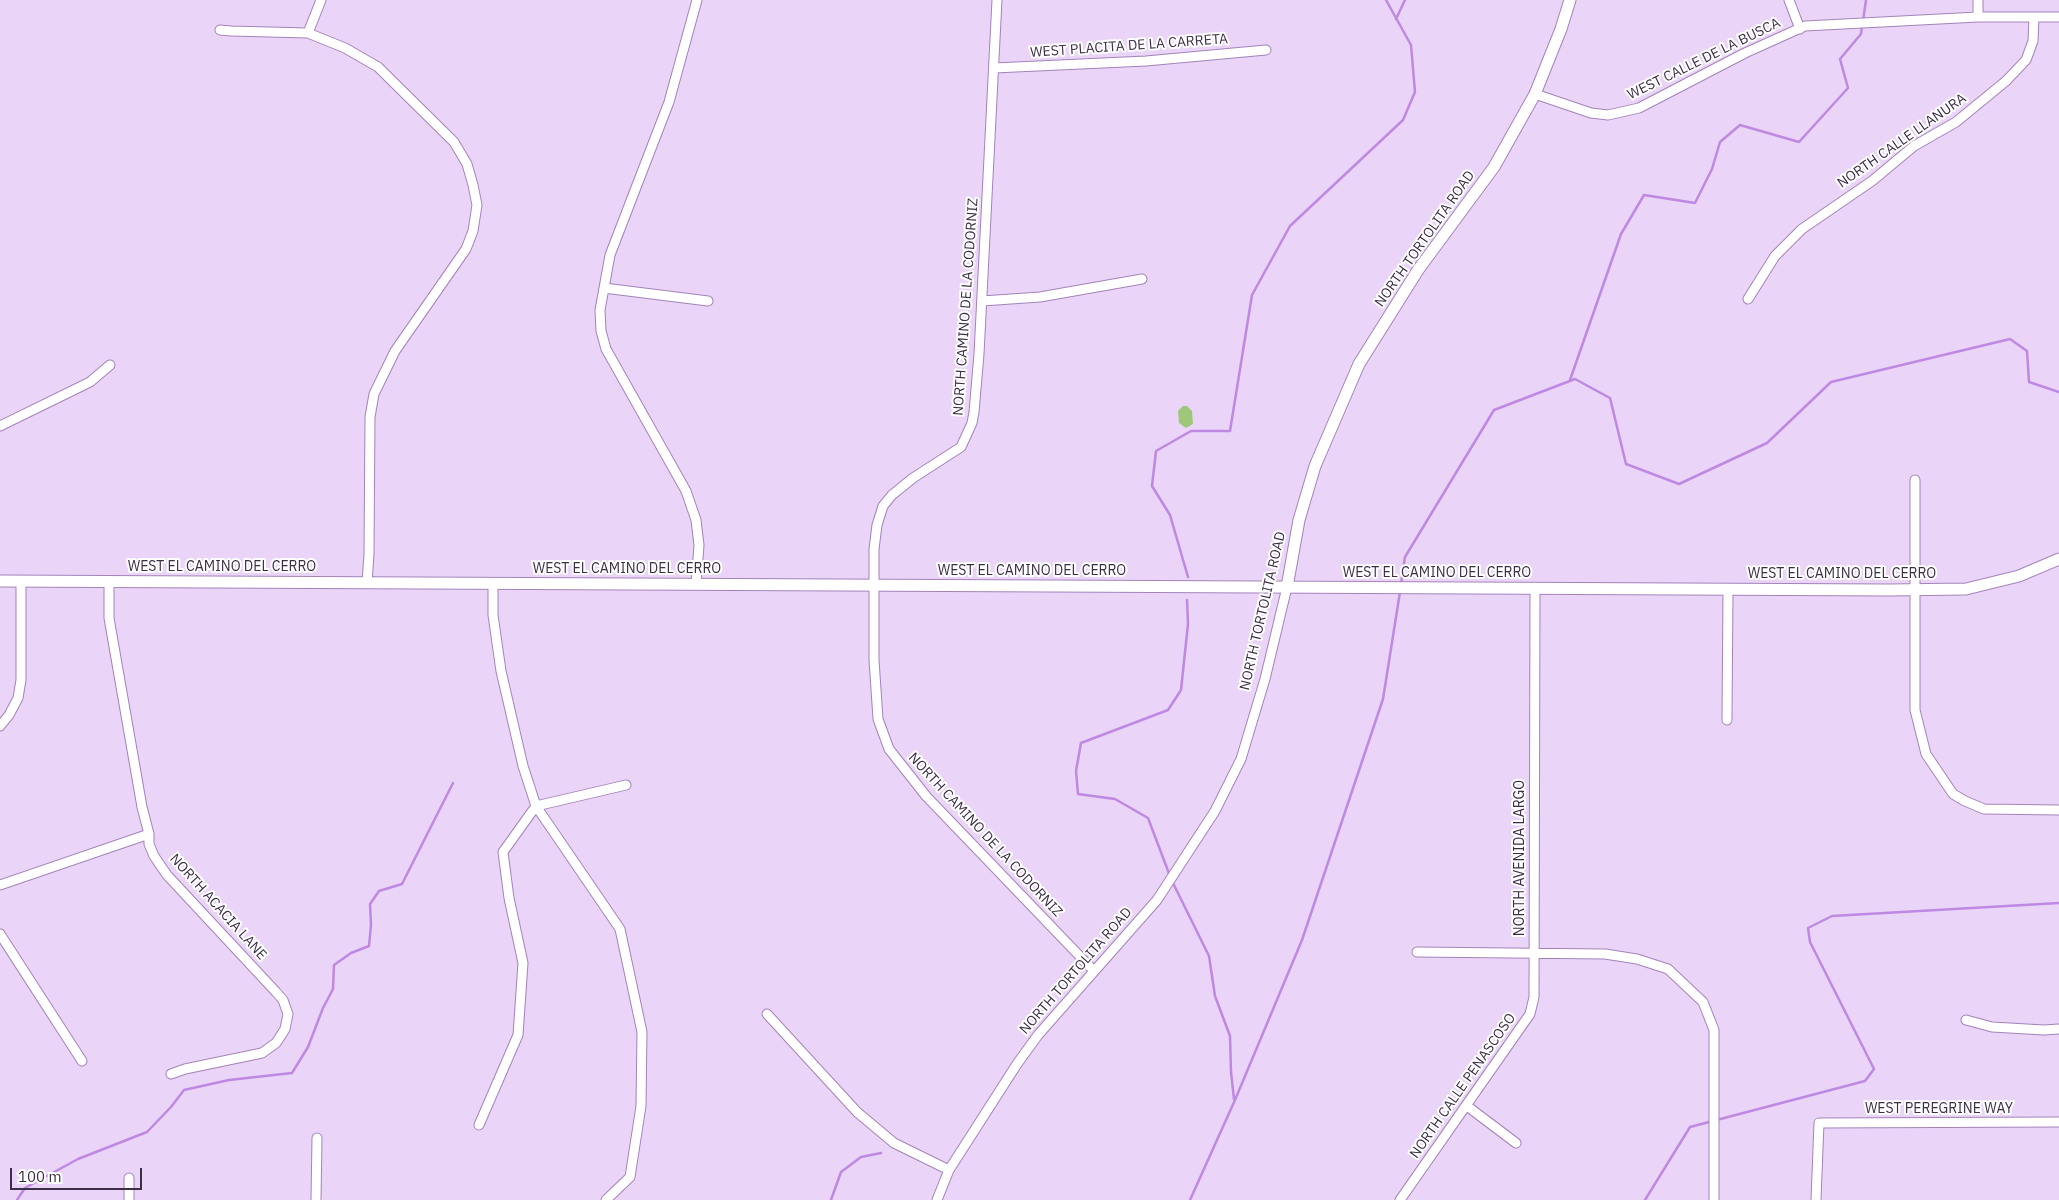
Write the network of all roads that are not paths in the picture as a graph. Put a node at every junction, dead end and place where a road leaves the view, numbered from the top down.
1 (321, 0) edge
2 (696, 0) edge
3 (997, 0) edge
4 (1570, 0) edge
5 (1789, 0) edge
6 (1978, 0) edge
7 (1978, 17) junction
8 (2034, 17) junction
9 (2059, 17) edge
10 (1800, 28) junction
11 (220, 30) dead end
12 (308, 33) junction
13 (1266, 50) dead end
14 (994, 68) junction
15 (1534, 94) junction
16 (1142, 279) dead end
17 (604, 288) junction
18 (1748, 299) dead end
19 (708, 301) dead end
20 (982, 301) junction
21 (110, 365) dead end
22 (0, 426) edge
23 (1915, 480) dead end
24 (2059, 559) edge
25 (0, 582) edge
26 (21, 582) junction
27 (109, 582) junction
28 (366, 583) junction
29 (493, 584) junction
30 (696, 585) junction
31 (874, 586) junction
32 (1287, 587) junction
33 (1535, 589) junction
34 (1728, 590) junction
35 (1915, 590) junction
36 (1727, 720) dead end
37 (0, 726) edge
38 (626, 786) dead end
39 (536, 806) junction
40 (2059, 810) edge
41 (148, 834) junction
42 (0, 885) edge
43 (0, 934) edge
44 (1417, 952) dead end
45 (1533, 952) junction
46 (1094, 971) junction
47 (767, 1014) dead end
48 (1966, 1020) dead end
49 (2059, 1029) edge
50 (82, 1061) dead end
51 (171, 1074) dead end
52 (1467, 1106) junction
53 (2059, 1122) edge
54 (480, 1125) dead end
55 (317, 1138) dead end
56 (1516, 1143) dead end
57 (948, 1170) junction
58 (129, 1178) dead end
59 (129, 1200) edge
60 (316, 1200) edge
61 (606, 1200) edge
62 (937, 1200) edge
63 (1400, 1200) edge
64 (1714, 1200) edge
65 (1816, 1200) edge

1 - 12 street
2 - 17 street
3 - 14 street, NORTH CAMINO DE LA CODORNIZ
4 - 15 street, NORTH TORTOLITA ROAD
5 - 10 street, WEST CALLE DE LA BUSCA
6 - 7 street
7 - 8 street, WEST CALLE DE LA BUSCA
7 - 10 street, WEST CALLE DE LA BUSCA
8 - 9 street, WEST CALLE DE LA BUSCA
8 - 18 street, NORTH CALLE LLANURA
10 - 15 street, WEST CALLE DE LA BUSCA
11 - 12 street
12 - 28 street
13 - 14 street, WEST PLACITA DE LA CARRETA
14 - 20 street, NORTH CAMINO DE LA CODORNIZ
15 - 32 street, NORTH TORTOLITA ROAD
16 - 20 street
17 - 19 street
17 - 30 street
20 - 31 street, NORTH CAMINO DE LA CODORNIZ
21 - 22 street
23 - 35 street
24 - 35 street, WEST EL CAMINO DEL CERRO
25 - 26 street, WEST EL CAMINO DEL CERRO
26 - 27 street, WEST EL CAMINO DEL CERRO
26 - 37 street
27 - 28 street, WEST EL CAMINO DEL CERRO
27 - 41 street, NORTH ACACIA LANE
28 - 29 street, WEST EL CAMINO DEL CERRO
29 - 30 street, WEST EL CAMINO DEL CERRO
29 - 39 street
30 - 31 street, WEST EL CAMINO DEL CERRO
31 - 32 street, WEST EL CAMINO DEL CERRO
31 - 46 street, NORTH CAMINO DE LA CODORNIZ
32 - 33 street, WEST EL CAMINO DEL CERRO
32 - 46 street, NORTH TORTOLITA ROAD
33 - 34 street, WEST EL CAMINO DEL CERRO
33 - 45 street, NORTH AVENIDA LARGO
34 - 35 street, WEST EL CAMINO DEL CERRO
34 - 36 street
35 - 40 street
38 - 39 street
39 - 54 street
39 - 61 street
41 - 42 street
41 - 51 street, NORTH ACACIA LANE
43 - 50 street
44 - 45 street
45 - 52 street, NORTH CALLE PENASCOSO
45 - 64 street, NORTH AVENIDA LARGO
46 - 57 street, NORTH TORTOLITA ROAD
47 - 57 street
48 - 49 street
52 - 56 street
52 - 63 street, NORTH CALLE PENASCOSO
53 - 65 street, WEST PEREGRINE WAY
55 - 60 street
57 - 62 street, NORTH TORTOLITA ROAD
58 - 59 street

